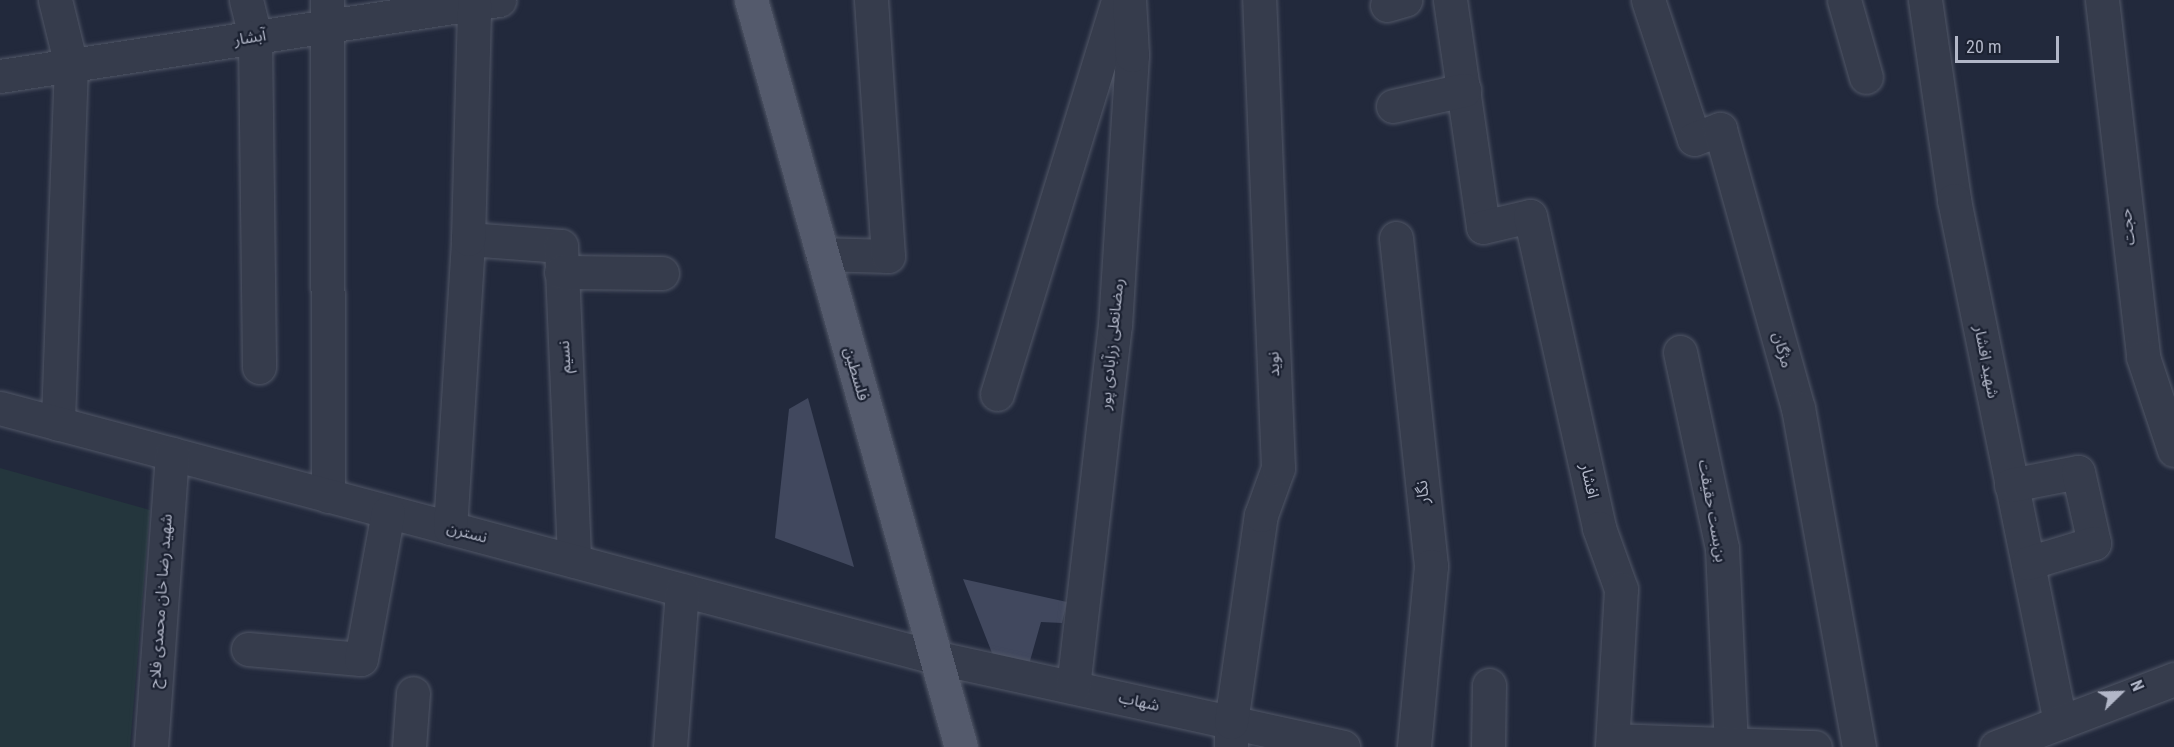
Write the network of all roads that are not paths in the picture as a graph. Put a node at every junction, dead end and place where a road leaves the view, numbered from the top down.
1 (55, 0) edge
2 (246, 0) edge
3 (752, 0) edge
4 (871, 0) edge
5 (1118, 0) edge
6 (1129, 0) edge
7 (1259, 0) edge
8 (1450, 0) edge
9 (1648, 0) edge
10 (1844, 0) edge
11 (1925, 0) edge
12 (2102, 0) edge
13 (487, 2) edge
14 (327, 13) edge
15 (255, 37) junction
16 (71, 65) junction
17 (0, 76) edge
18 (1866, 77) dead end
19 (1464, 90) junction
20 (1393, 106) dead end
21 (1396, 238) dead end
22 (468, 239) junction
23 (822, 254) junction
24 (561, 272) junction
25 (662, 273) dead end
26 (1680, 352) dead end
27 (259, 367) dead end
28 (998, 394) dead end
29 (0, 408) edge
30 (58, 424) junction
31 (2174, 450) edge
32 (172, 454) junction
33 (2011, 485) junction
34 (328, 496) junction
35 (388, 512) junction
36 (450, 528) junction
37 (574, 561) junction
38 (2028, 563) junction
39 (682, 590) junction
40 (248, 649) dead end
41 (934, 657) junction
42 (2174, 679) edge
43 (1489, 685) dead end
44 (1073, 687) junction
45 (413, 693) dead end
46 (2060, 722) junction
47 (1231, 735) edge
48 (1612, 744) edge
49 (1731, 744) junction
50 (151, 747) edge
51 (409, 747) edge
52 (670, 747) edge
53 (961, 747) edge
54 (1341, 747) edge
55 (1414, 747) edge
56 (1488, 747) edge
57 (1815, 747) edge
58 (1859, 747) edge
59 (1996, 747) edge

1 - 16 street
2 - 15 street
3 - 23 main road, فلسطین
4 - 23 street
5 - 28 street
6 - 44 street, رمضانعلی زرآبادی پور
7 - 47 street, نوید
8 - 19 street
9 - 58 street, مژگان
10 - 18 street
11 - 33 street, شهید افشار
12 - 31 street, حجت
13 - 14 street, آبشار
13 - 22 street
14 - 15 street, آبشار
14 - 34 street
15 - 16 street, آبشار
15 - 27 street
16 - 17 street, آبشار
16 - 30 street
19 - 20 street
19 - 48 street, افشار
21 - 55 street, نگار
22 - 24 street, نسیم
22 - 36 street
23 - 41 main road, فلسطین
24 - 25 street
24 - 37 street, نسیم
26 - 49 street, بن‌بست حقیقت
29 - 30 street, نسترن
30 - 32 street, نسترن
32 - 34 street, نسترن
32 - 50 street, شهید رضا خان محمدی فلاح
33 - 38 street, شهید افشار
33 - 38 street
34 - 35 street, نسترن
35 - 36 street, نسترن
35 - 40 street
36 - 37 street, نسترن
37 - 39 street, نسترن
38 - 46 street, شهید افشار
39 - 41 street, نسترن
39 - 52 street
41 - 44 street, شهاب
41 - 53 main road, فلسطین
42 - 46 street
43 - 56 street
44 - 47 street, شهاب
45 - 51 street
46 - 59 street
47 - 54 street, شهاب
48 - 49 street
49 - 57 street

